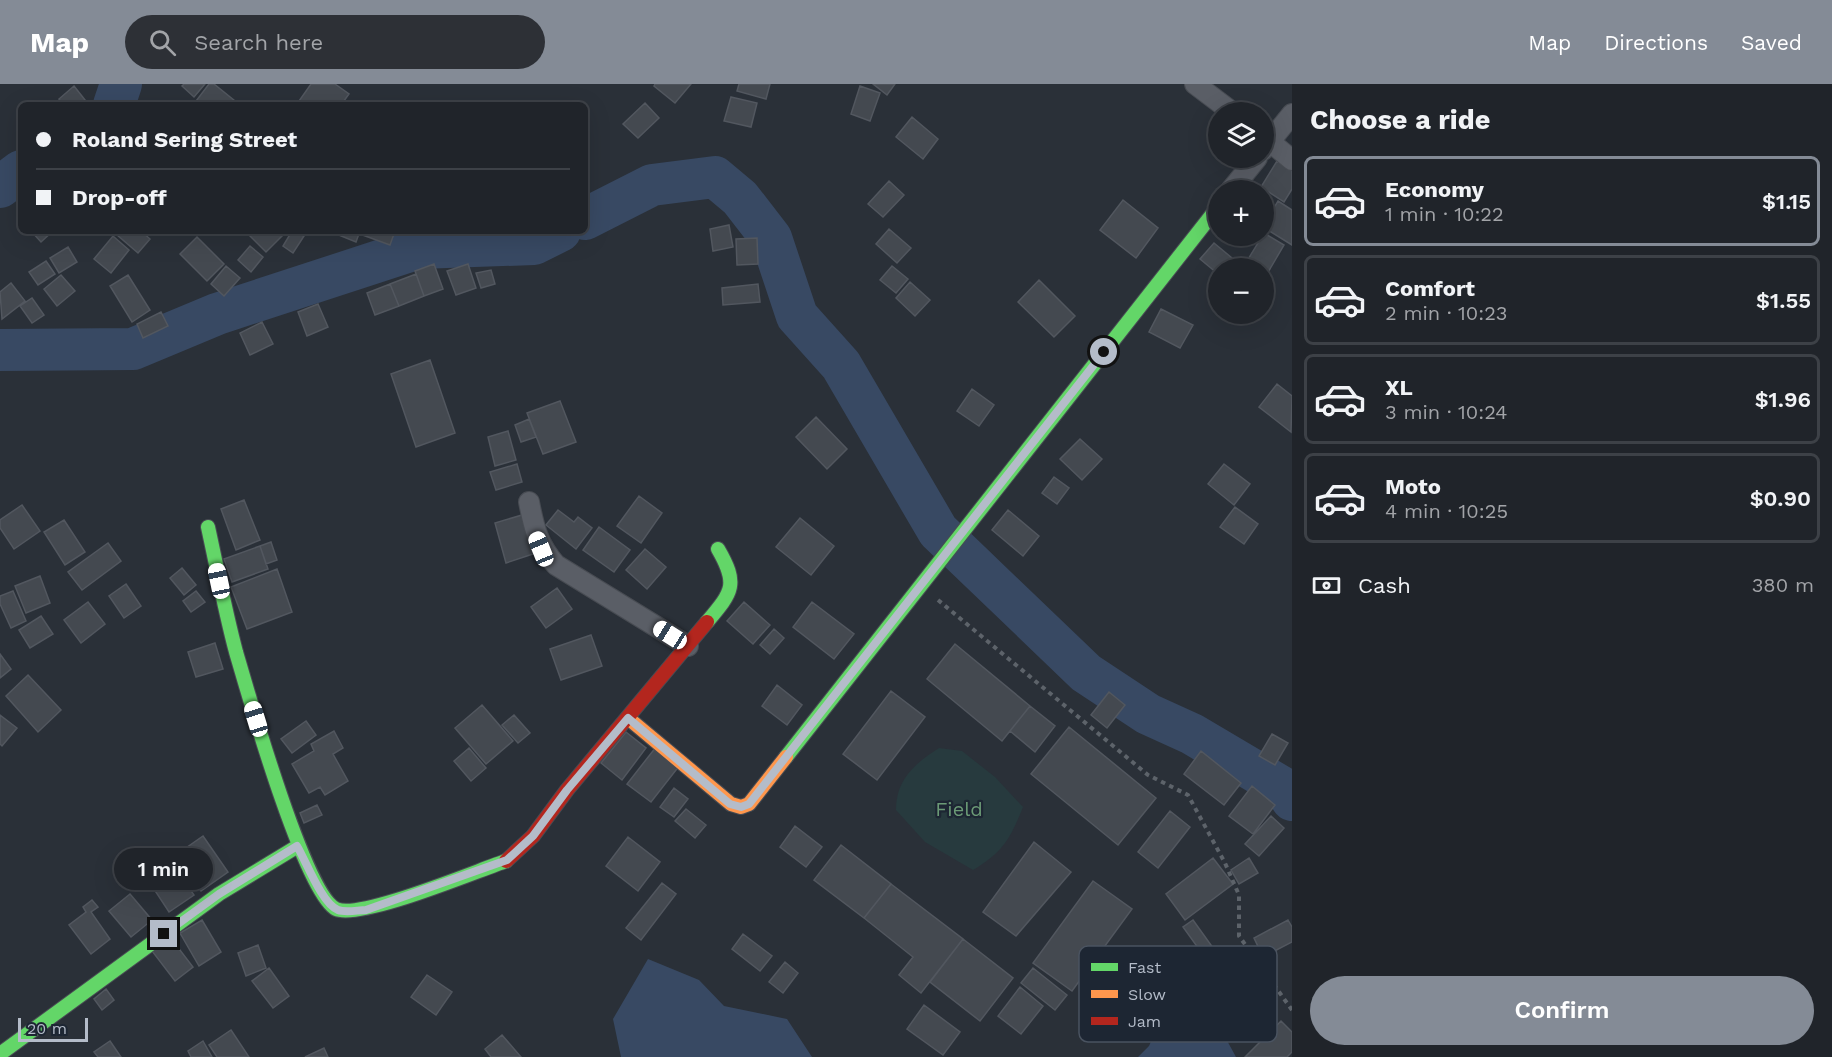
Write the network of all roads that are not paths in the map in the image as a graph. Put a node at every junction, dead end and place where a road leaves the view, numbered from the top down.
1 (1195, 84) edge
2 (1219, 102) edge
3 (1292, 114) edge
4 (1274, 133) edge
5 (1274, 148) edge
6 (1292, 160) edge
7 (1249, 168) edge
8 (1239, 180) edge
9 (1208, 220) edge
10 (529, 502) dead end
11 (208, 527) dead end
12 (718, 549) dead end
13 (688, 646) junction
14 (628, 718) junction
15 (297, 846) junction
16 (0, 1054) edge

1 - 2 street
3 - 4 street
5 - 6 street
7 - 8 street
9 - 14 street
10 - 13 street
11 - 15 street
12 - 13 street
13 - 14 street
14 - 15 street
15 - 16 street

